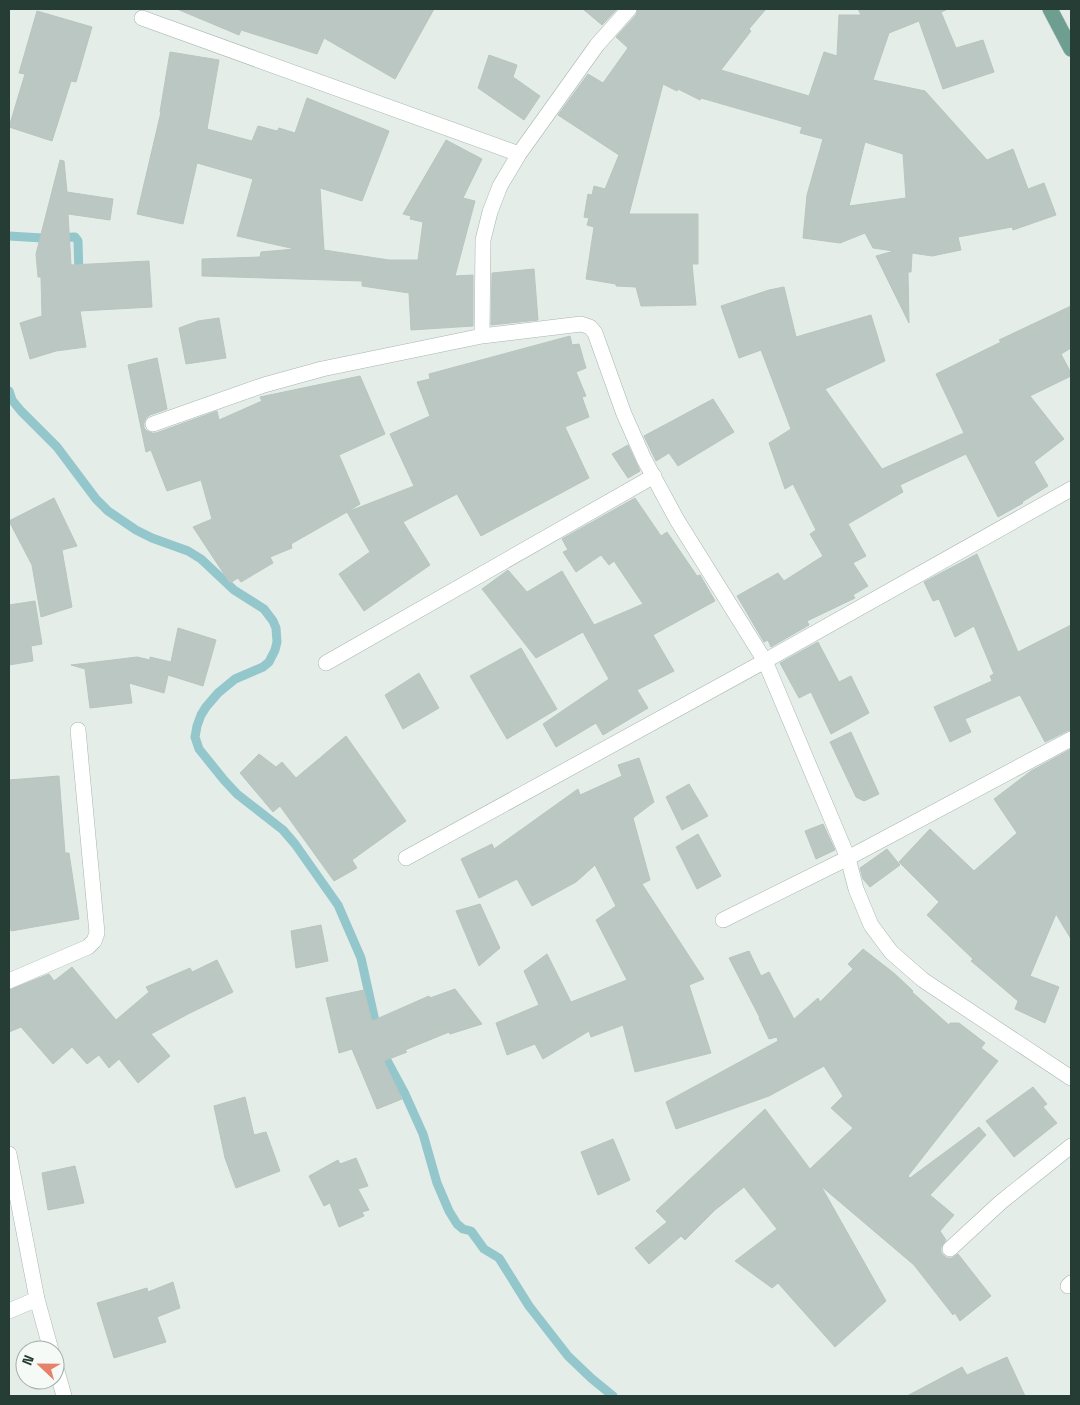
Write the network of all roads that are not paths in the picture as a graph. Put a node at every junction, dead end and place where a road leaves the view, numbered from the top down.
1 (629, 9) edge
2 (1050, 9) edge
3 (142, 18) dead end
4 (1071, 49) edge
5 (519, 154) junction
6 (482, 336) junction
7 (153, 424) dead end
8 (654, 476) junction
9 (1071, 489) edge
10 (765, 661) junction
11 (326, 663) dead end
12 (78, 730) dead end
13 (1071, 739) edge
14 (406, 858) dead end
15 (848, 858) junction
16 (722, 920) dead end
17 (9, 981) edge
18 (1071, 1078) edge
19 (1071, 1146) edge
20 (9, 1154) edge
21 (950, 1248) dead end
22 (37, 1299) junction
23 (9, 1311) edge
24 (48, 1340) edge

1 - 5 street
2 - 4 main road
3 - 5 street
5 - 6 street
6 - 7 street
6 - 8 street
8 - 10 street
8 - 11 street
9 - 10 street
10 - 14 street
10 - 15 street
12 - 17 street
13 - 15 street
15 - 16 street
15 - 18 street
19 - 21 street
20 - 22 street
22 - 23 street
22 - 24 street

